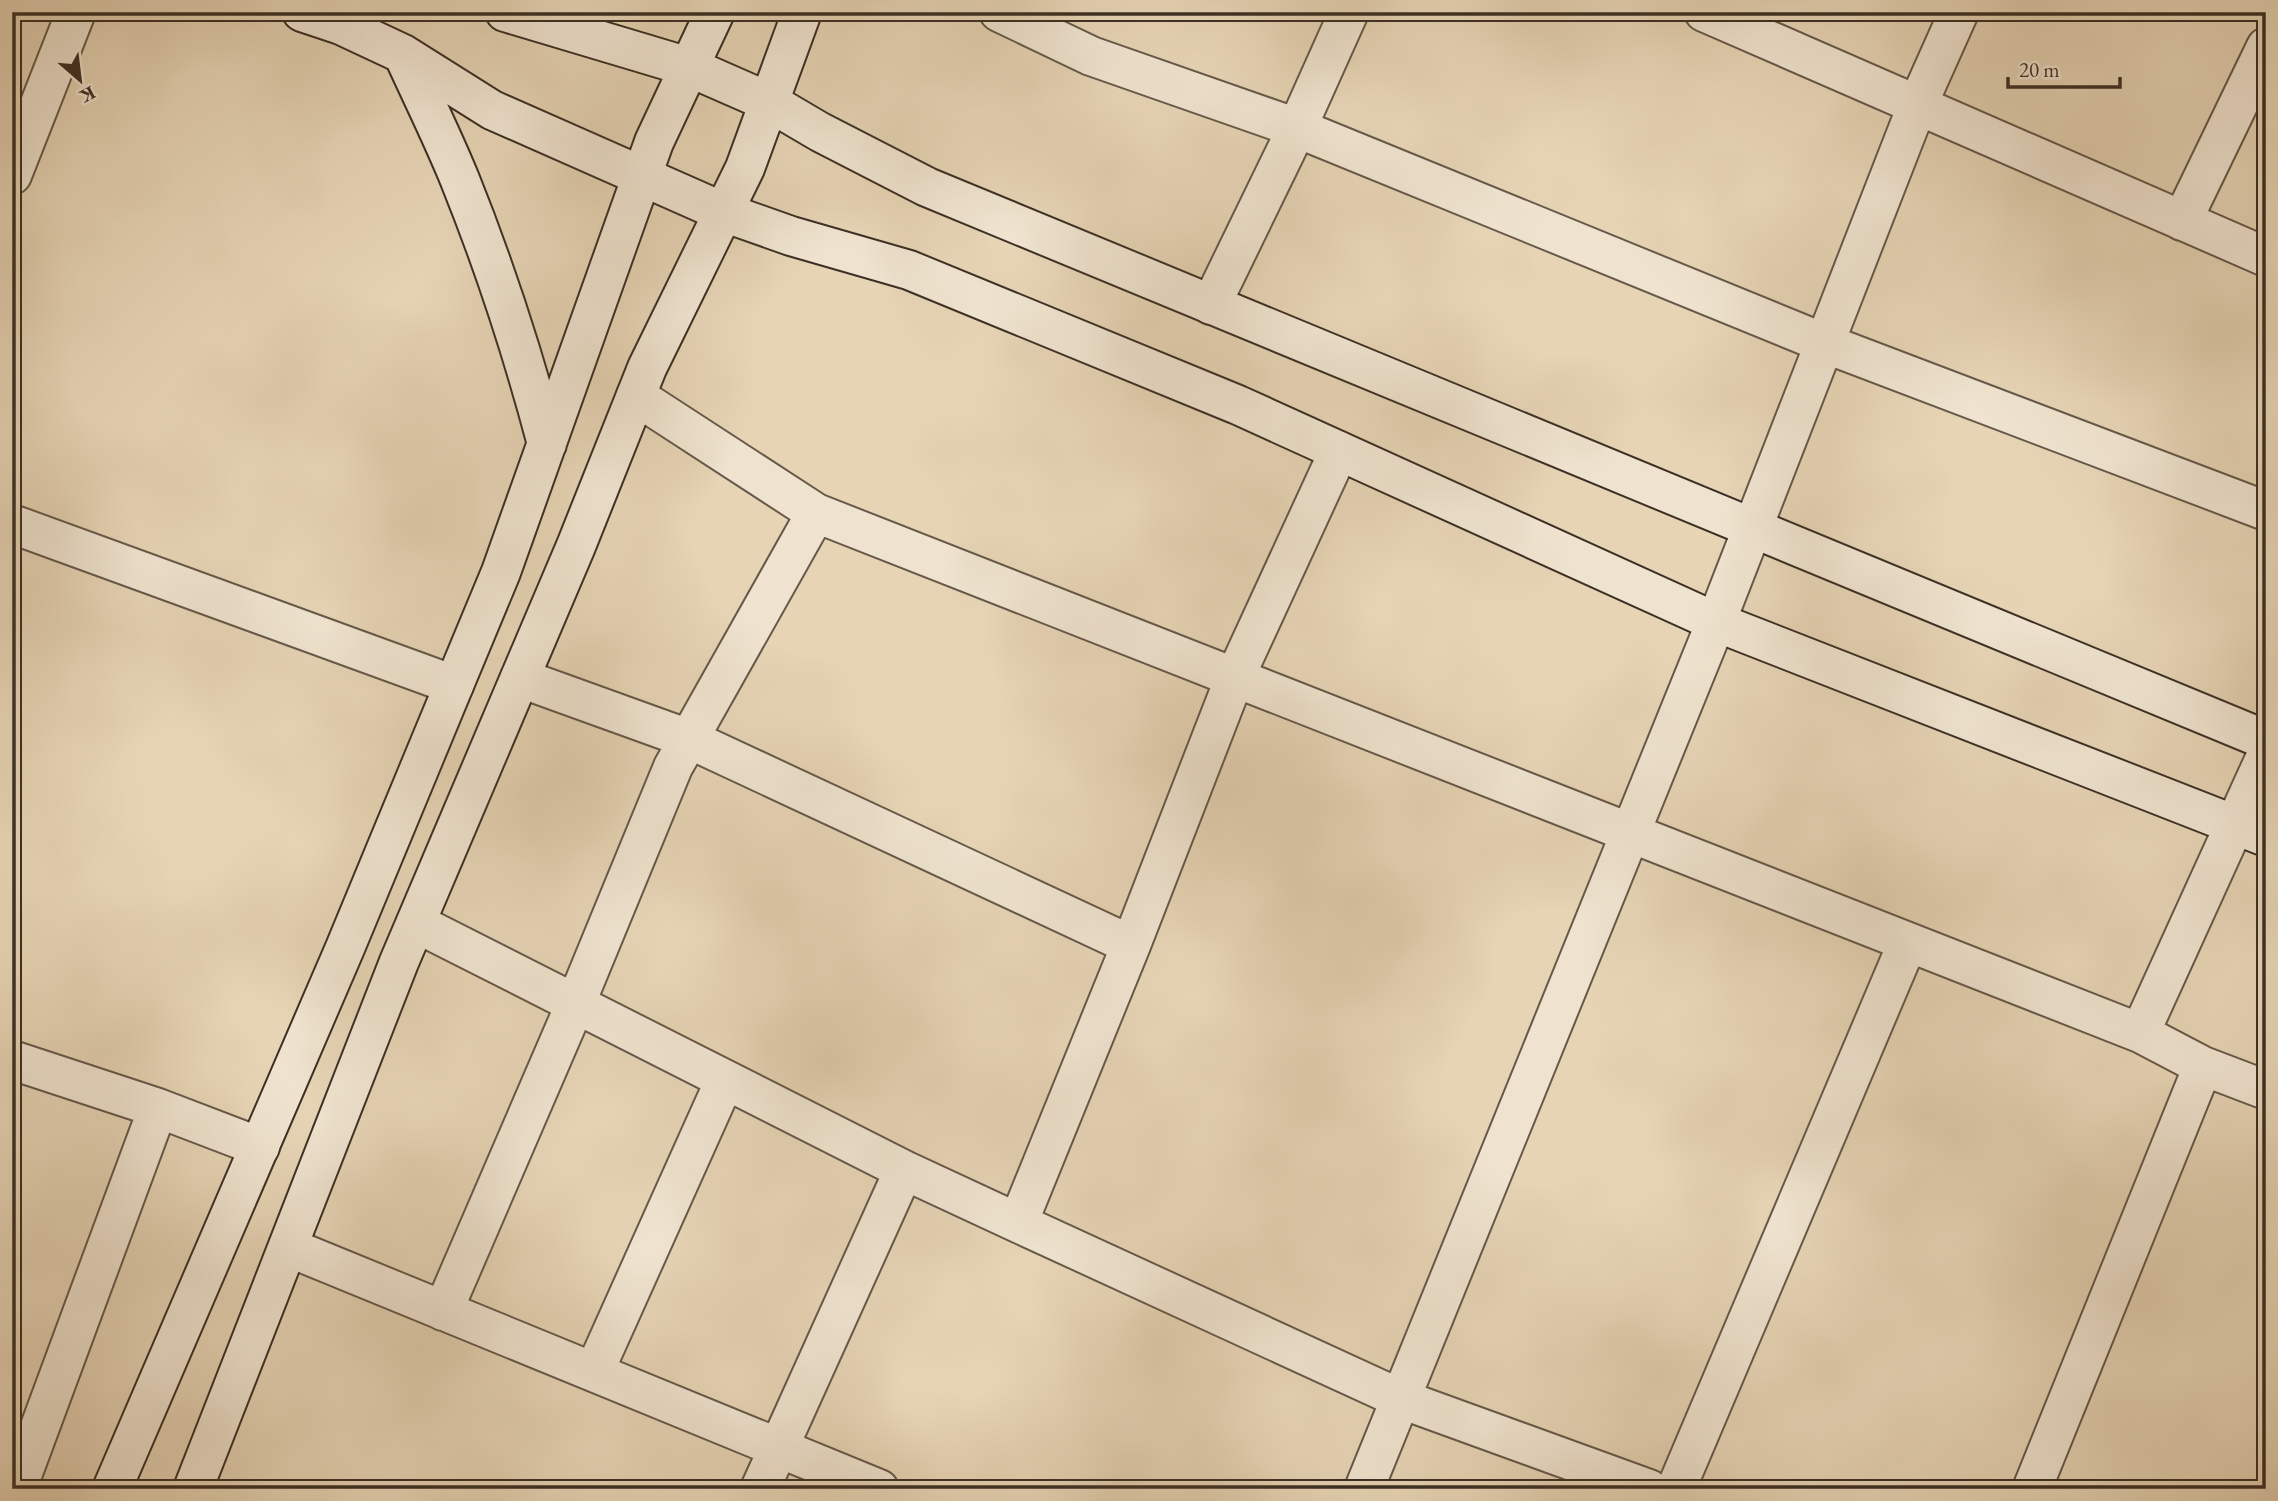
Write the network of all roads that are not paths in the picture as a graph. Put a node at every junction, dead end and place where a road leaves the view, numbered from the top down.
1 (76, 12) edge
2 (302, 12) edge
3 (505, 12) edge
4 (715, 12) edge
5 (802, 12) edge
6 (999, 12) edge
7 (1349, 12) edge
8 (1704, 12) edge
9 (1959, 12) edge
10 (2266, 47) edge
11 (403, 54) junction
12 (689, 67) junction
13 (769, 102) junction
14 (1917, 106) junction
15 (1297, 128) junction
16 (12, 175) edge
17 (642, 178) junction
18 (723, 212) junction
19 (2182, 221) junction
20 (2266, 257) edge
21 (1211, 305) junction
22 (1824, 343) junction
23 (636, 396) junction
24 (547, 443) junction
25 (1339, 451) junction
26 (2266, 511) edge
27 (816, 513) junction
28 (12, 524) edge
29 (1752, 528) junction
30 (1716, 622) junction
31 (1235, 677) junction
32 (520, 678) junction
33 (454, 685) junction
34 (689, 739) junction
35 (2266, 740) edge
36 (2266, 756) edge
37 (2250, 831) edge
38 (1632, 832) junction
39 (416, 923) junction
40 (1909, 942) junction
41 (1132, 944) junction
42 (575, 1005) junction
43 (2140, 1033) junction
44 (12, 1060) edge
45 (2203, 1066) junction
46 (725, 1080) junction
47 (2266, 1090) edge
48 (159, 1108) junction
49 (260, 1147) junction
50 (904, 1170) junction
51 (1018, 1223) junction
52 (288, 1247) junction
53 (443, 1311) junction
54 (594, 1372) junction
55 (1401, 1399) junction
56 (778, 1447) junction
57 (17, 1489) edge
58 (112, 1489) edge
59 (193, 1489) edge
60 (760, 1489) edge
61 (879, 1489) edge
62 (1364, 1489) edge
63 (1649, 1489) edge
64 (1676, 1489) edge
65 (2032, 1489) edge

1 - 16 street
2 - 11 street
3 - 12 street
4 - 12 street
5 - 13 street
6 - 15 street
7 - 15 street
8 - 14 street
9 - 14 street
10 - 19 street
11 - 17 street
11 - 24 street
12 - 13 street
12 - 17 street
13 - 18 street
13 - 21 street
14 - 19 street
14 - 22 street
15 - 21 street
15 - 22 street
17 - 18 street
17 - 24 street
18 - 23 street
18 - 25 street
19 - 20 street
21 - 29 street
22 - 26 street
22 - 29 street
23 - 27 street
23 - 32 street
24 - 33 street
25 - 30 street
25 - 31 street
27 - 31 street
27 - 34 street
28 - 33 street
29 - 30 street
29 - 35 street
30 - 37 street
30 - 38 street
31 - 38 street
31 - 41 street
32 - 34 street
32 - 39 street
33 - 49 street
34 - 41 street
34 - 42 street
36 - 37 street
37 - 43 street
38 - 40 street
38 - 55 street
39 - 42 street
39 - 52 street
40 - 43 street
40 - 64 street
41 - 51 street
42 - 46 street
42 - 53 street
43 - 45 street
44 - 48 street
45 - 47 street
45 - 65 street
46 - 50 street
46 - 54 street
48 - 49 street
48 - 57 street
49 - 58 street
50 - 51 street
50 - 56 street
51 - 55 street
52 - 53 street
52 - 59 street
53 - 54 street
54 - 56 street
55 - 62 street
55 - 63 street
56 - 60 street
56 - 61 street

